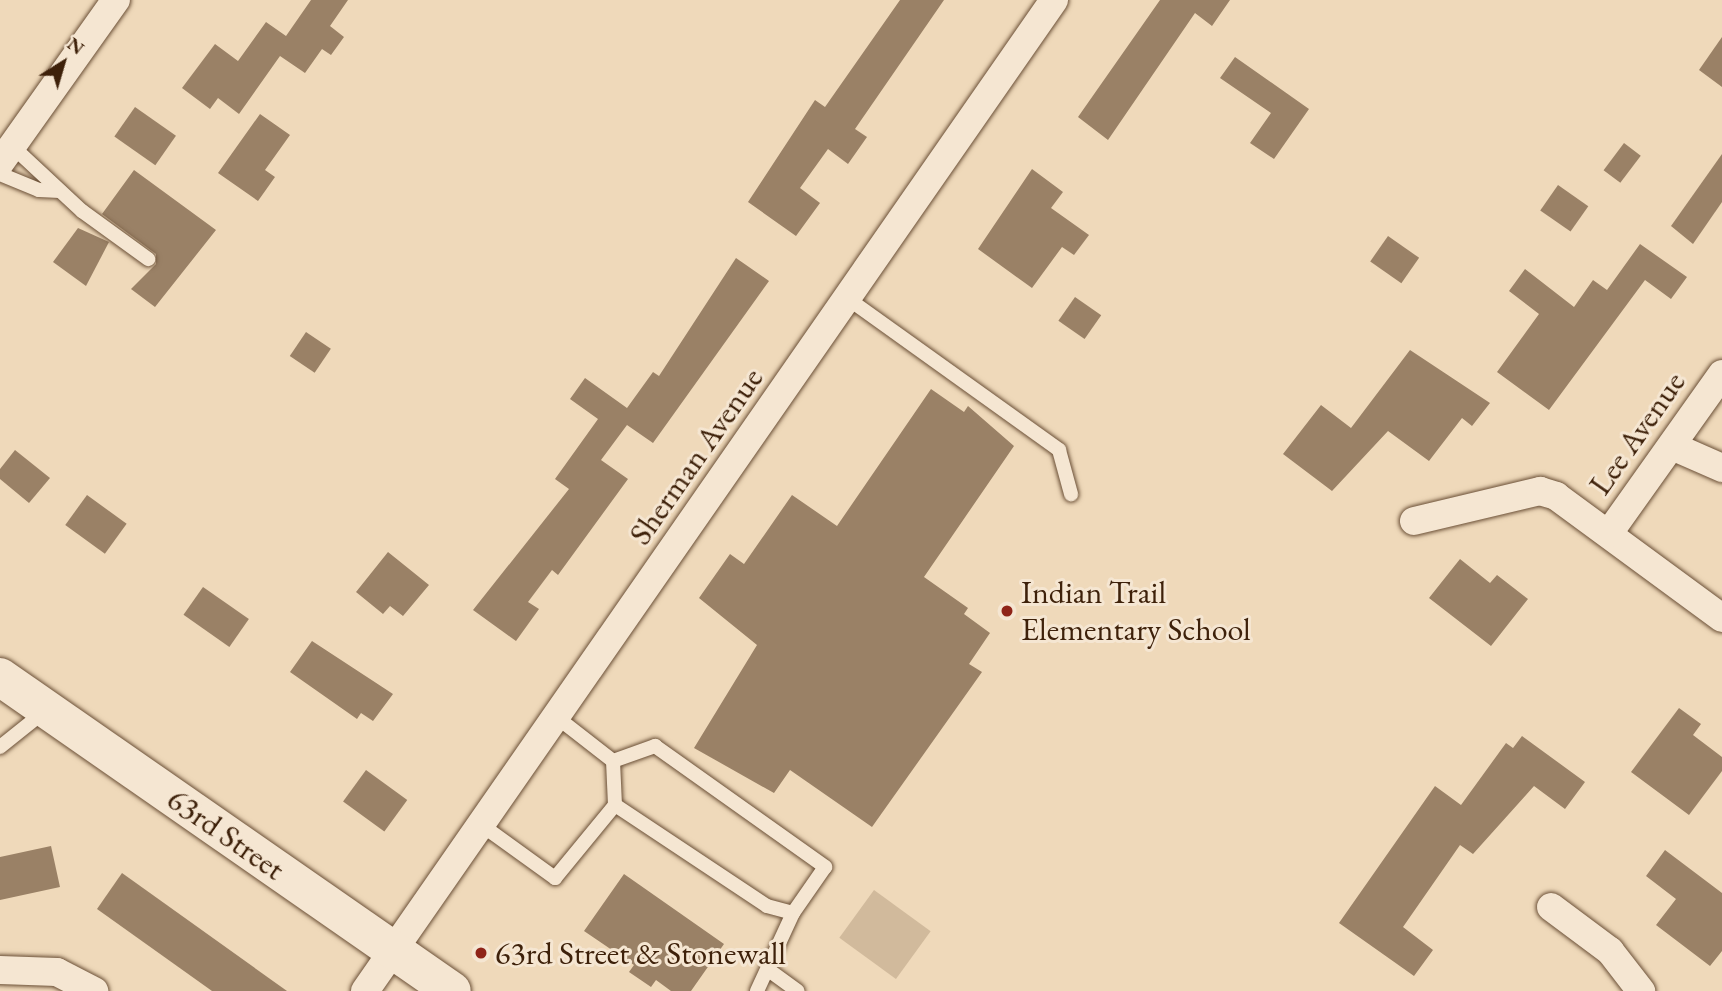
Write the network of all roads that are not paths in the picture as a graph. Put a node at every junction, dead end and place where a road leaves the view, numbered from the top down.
1 (116, 0) edge
2 (1054, 0) edge
3 (6, 155) edge
4 (0, 174) edge
5 (60, 191) junction
6 (148, 259) dead end
7 (848, 298) junction
8 (1722, 374) edge
9 (1672, 446) junction
10 (1722, 468) edge
11 (1071, 494) dead end
12 (1414, 521) dead end
13 (1609, 533) junction
14 (1722, 618) edge
15 (0, 677) edge
16 (46, 710) junction
17 (558, 718) junction
18 (0, 747) edge
19 (613, 761) junction
20 (614, 806) junction
21 (483, 826) junction
22 (1551, 907) dead end
23 (793, 913) junction
24 (394, 951) junction
25 (0, 970) edge
26 (770, 971) junction
27 (94, 991) edge
28 (365, 991) edge
29 (452, 991) edge
30 (757, 991) edge
31 (798, 991) edge
32 (1641, 991) edge

1 - 3 street
2 - 7 street, Sherman Avenue
3 - 5 lane
4 - 5 lane
5 - 6 lane
7 - 11 lane
7 - 17 street, Sherman Avenue
8 - 9 street, Lee Avenue
9 - 10 street
9 - 13 street, Lee Avenue
12 - 13 street
13 - 14 street
15 - 16 main road, 63rd Street
16 - 18 lane
16 - 24 main road, 63rd Street
17 - 19 lane
17 - 21 street, Sherman Avenue
19 - 20 lane
19 - 23 lane
20 - 21 lane
20 - 23 lane
21 - 24 street, Sherman Avenue
22 - 32 street
23 - 26 lane
24 - 28 street, Sherman Avenue
24 - 29 main road, 63rd Street
25 - 27 street
26 - 30 lane
26 - 31 lane

